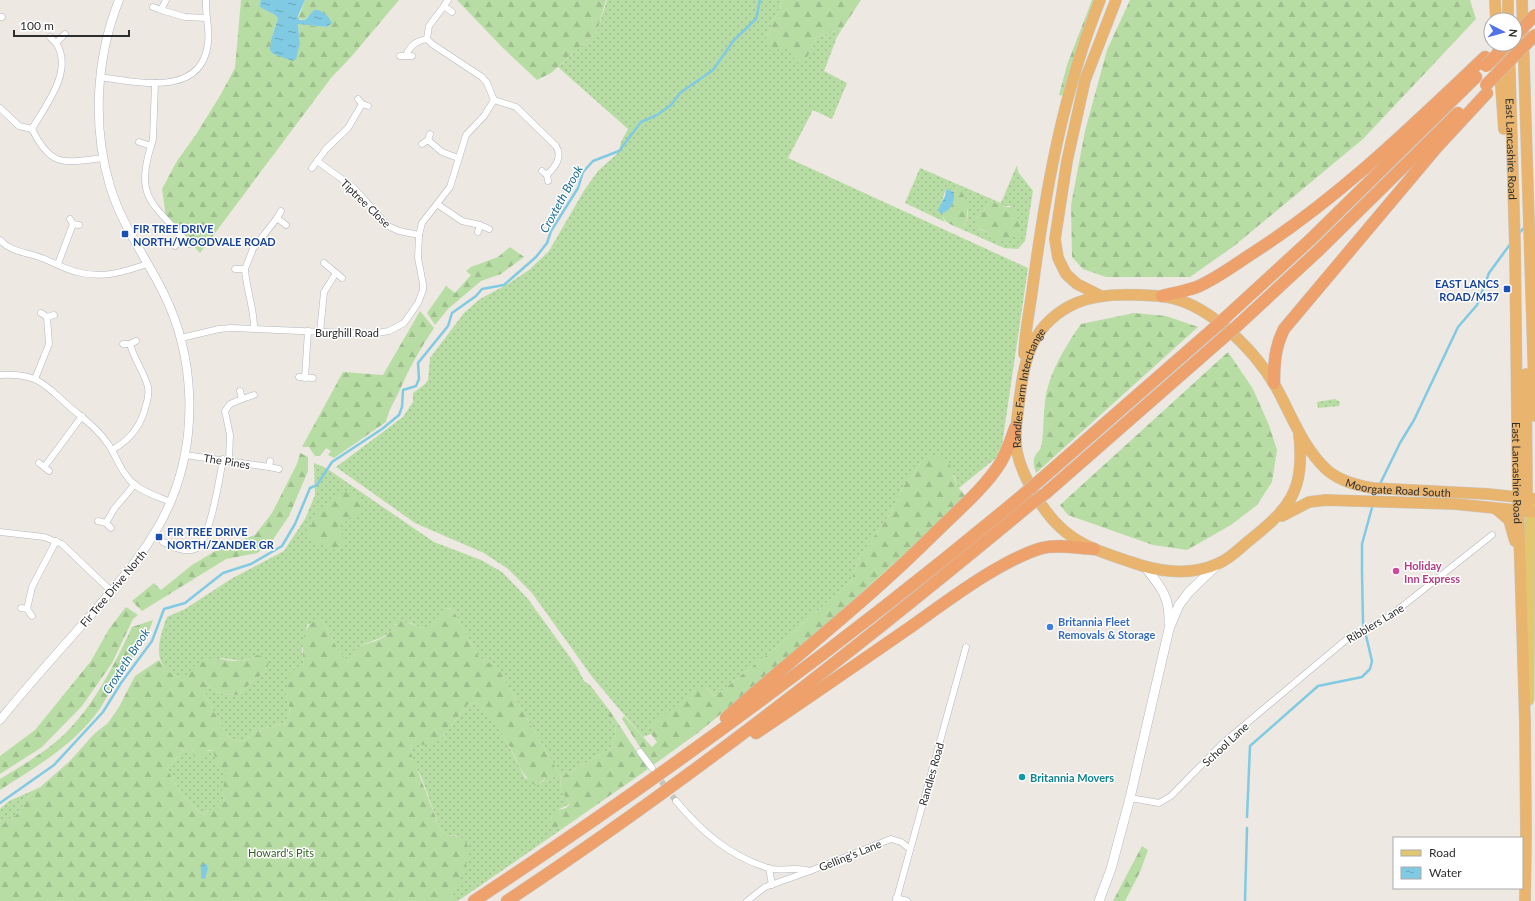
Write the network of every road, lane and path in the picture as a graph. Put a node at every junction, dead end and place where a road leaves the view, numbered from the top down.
1 (119, 0) edge
2 (166, 0) edge
3 (206, 0) edge
4 (448, 0) edge
5 (1100, 0) edge
6 (1116, 0) edge
7 (1494, 0) edge
8 (1508, 0) edge
9 (1522, 0) edge
10 (444, 6) junction
11 (153, 7) dead end
12 (161, 10) junction
13 (452, 12) dead end
14 (1495, 12) edge
15 (1508, 12) edge
16 (1535, 15) edge
17 (206, 18) junction
18 (1523, 25) edge
19 (1523, 28) edge
20 (65, 34) dead end
21 (1535, 35) edge
22 (50, 37) dead end
23 (427, 39) junction
24 (56, 43) junction
25 (1493, 52) edge
26 (1498, 52) edge
27 (1500, 52) edge
28 (1508, 52) edge
29 (406, 56) dead end
30 (1486, 62) junction
31 (100, 77) junction
32 (155, 83) junction
33 (1486, 89) junction
34 (494, 100) junction
35 (363, 103) dead end
36 (0, 108) edge
37 (32, 129) junction
38 (427, 139) dead end
39 (139, 142) dead end
40 (151, 146) junction
41 (1535, 157) edge
42 (103, 158) junction
43 (458, 158) junction
44 (317, 161) junction
45 (312, 168) dead end
46 (546, 175) dead end
47 (1513, 195) junction
48 (437, 204) junction
49 (281, 212) dead end
50 (276, 218) junction
51 (1529, 219) junction
52 (74, 223) dead end
53 (286, 224) dead end
54 (480, 225) junction
55 (489, 229) dead end
56 (478, 232) dead end
57 (419, 235) junction
58 (183, 238) junction
59 (0, 240) edge
60 (189, 244) dead end
61 (175, 246) dead end
62 (1530, 252) junction
63 (58, 264) junction
64 (147, 264) junction
65 (324, 264) dead end
66 (235, 269) dead end
67 (245, 269) junction
68 (336, 273) junction
69 (342, 278) dead end
70 (1101, 296) junction
71 (1162, 296) junction
72 (41, 313) dead end
73 (54, 315) dead end
74 (47, 317) junction
75 (254, 328) junction
76 (308, 331) junction
77 (320, 332) junction
78 (181, 338) junction
79 (123, 344) dead end
80 (1022, 371) junction
81 (0, 375) edge
82 (313, 378) dead end
83 (35, 379) junction
84 (1274, 383) junction
85 (240, 391) dead end
86 (254, 395) dead end
87 (242, 399) junction
88 (82, 416) junction
89 (1535, 416) edge
90 (1016, 428) junction
91 (1299, 433) junction
92 (112, 450) junction
93 (185, 455) junction
94 (223, 459) junction
95 (270, 460) dead end
96 (230, 461) junction
97 (39, 463) dead end
98 (269, 467) junction
99 (279, 469) dead end
100 (134, 484) junction
101 (1529, 499) edge
102 (171, 502) junction
103 (1494, 507) junction
104 (1528, 511) edge
105 (98, 521) dead end
106 (1275, 521) junction
107 (106, 523) junction
108 (111, 528) dead end
109 (0, 532) edge
110 (1492, 534) dead end
111 (56, 541) junction
112 (163, 542) dead end
113 (1094, 549) junction
114 (1218, 564) junction
115 (1145, 567) junction
116 (111, 591) junction
117 (32, 616) dead end
118 (1169, 629) junction
119 (1522, 629) junction
120 (966, 647) dead end
121 (1314, 667) joint
122 (0, 720) edge
123 (1525, 722) junction
124 (640, 752) dead end
125 (677, 763) junction
126 (706, 763) junction
127 (652, 768) tunnel mouth
128 (1130, 798) junction
129 (676, 801) tunnel mouth
130 (910, 849) junction
131 (769, 868) junction
132 (810, 871) junction
133 (772, 885) junction
134 (896, 899) edge
135 (474, 901) edge
136 (507, 901) edge
137 (747, 901) edge
138 (907, 901) edge
139 (1099, 901) edge
140 (1524, 901) edge

1 - 31 street, Fir Tree Drive North
2 - 12 street
3 - 17 street
4 - 10 street
5 - 80 highway
6 - 70 highway
7 - 14 highway
8 - 15 highway
9 - 51 highway, East Lancashire Road
10 - 13 street
10 - 23 street
11 - 12 street
12 - 17 street
16 - 18 highway, bridge
16 - 19 highway, bridge
17 - 32 street
20 - 24 street
21 - 33 highway, bridge
22 - 24 street
23 - 29 street
23 - 34 street
24 - 37 street
25 - 30 highway
26 - 30 highway, bridge
27 - 47 highway
28 - 47 highway, East Lancashire Road
30 - 71 highway
30 - 125 highway, bridge
31 - 32 street
31 - 42 street, Fir Tree Drive North
32 - 40 street
33 - 84 highway
33 - 126 highway, bridge
34 - 43 street, Burghill Road
34 - 46 street
35 - 44 street
36 - 37 street
37 - 42 street
38 - 43 street
39 - 40 street
40 - 58 street
41 - 51 highway
42 - 64 street, Fir Tree Drive North
43 - 48 street, Burghill Road
44 - 45 street
44 - 57 street, Tiptree Close
47 - 101 highway, East Lancashire Road
48 - 54 street
48 - 57 street, Burghill Road
49 - 50 street
50 - 53 street
50 - 67 street
51 - 62 highway, East Lancashire Road
52 - 63 street
54 - 55 street
54 - 56 street
57 - 77 street, Burghill Road
58 - 60 street
58 - 61 street
59 - 63 street
62 - 89 highway, East Lancashire Road
62 - 101 highway
63 - 64 street
64 - 78 street, Fir Tree Drive North
65 - 68 street
66 - 67 street
67 - 75 street
68 - 69 street
68 - 77 street
70 - 71 highway, Randles Farm Interchange
70 - 80 highway, Randles Farm Interchange
71 - 84 highway, Randles Farm Interchange
72 - 74 street
73 - 74 street
74 - 83 street
75 - 76 street, Burghill Road
75 - 78 street, Burghill Road
76 - 77 street, Burghill Road
76 - 82 street
78 - 93 street, Fir Tree Drive North
79 - 92 street
80 - 90 highway, Randles Farm Interchange
81 - 83 street
83 - 88 street
84 - 91 highway, Randles Farm Interchange
85 - 87 street
86 - 87 street
87 - 96 street
88 - 92 street
88 - 97 street
90 - 113 highway, Randles Farm Interchange
90 - 125 highway
91 - 101 highway, Moorgate Road South
91 - 106 highway, Randles Farm Interchange
92 - 100 street
93 - 94 street, The Pines
93 - 102 street, Fir Tree Drive North
94 - 96 street, The Pines
94 - 112 street
95 - 98 street
96 - 98 street, The Pines
98 - 99 street, The Pines
100 - 102 street
100 - 107 street
101 - 104 highway, East Lancashire Road
101 - 104 main road
102 - 116 street, Fir Tree Drive North
103 - 104 highway, Moorgate Road South
103 - 106 highway, Moorgate Road South
103 - 119 highway
104 - 119 highway, East Lancashire Road
104 - 123 main road
105 - 107 street
106 - 114 highway, Randles Farm Interchange
107 - 108 street
109 - 111 street
110 - 121 street, Ribblers Lane
111 - 116 street
111 - 117 street
113 - 115 highway, Randles Farm Interchange
113 - 126 highway
114 - 115 highway, Randles Farm Interchange
114 - 118 main road
115 - 118 main road
116 - 122 street, Fir Tree Drive North
118 - 128 main road
119 - 123 highway, East Lancashire Road
120 - 130 street, Randles Road
121 - 128 street, School Lane
123 - 140 highway, East Lancashire Road
124 - 127 street
125 - 135 highway
126 - 136 highway
128 - 139 main road
129 - 131 street, Gelling's Lane
130 - 132 street, Gelling's Lane
130 - 134 street, Randles Road
131 - 132 street, Gelling's Lane
131 - 133 street
132 - 133 street, Gelling's Lane
133 - 137 street, Gelling's Lane
134 - 138 street

